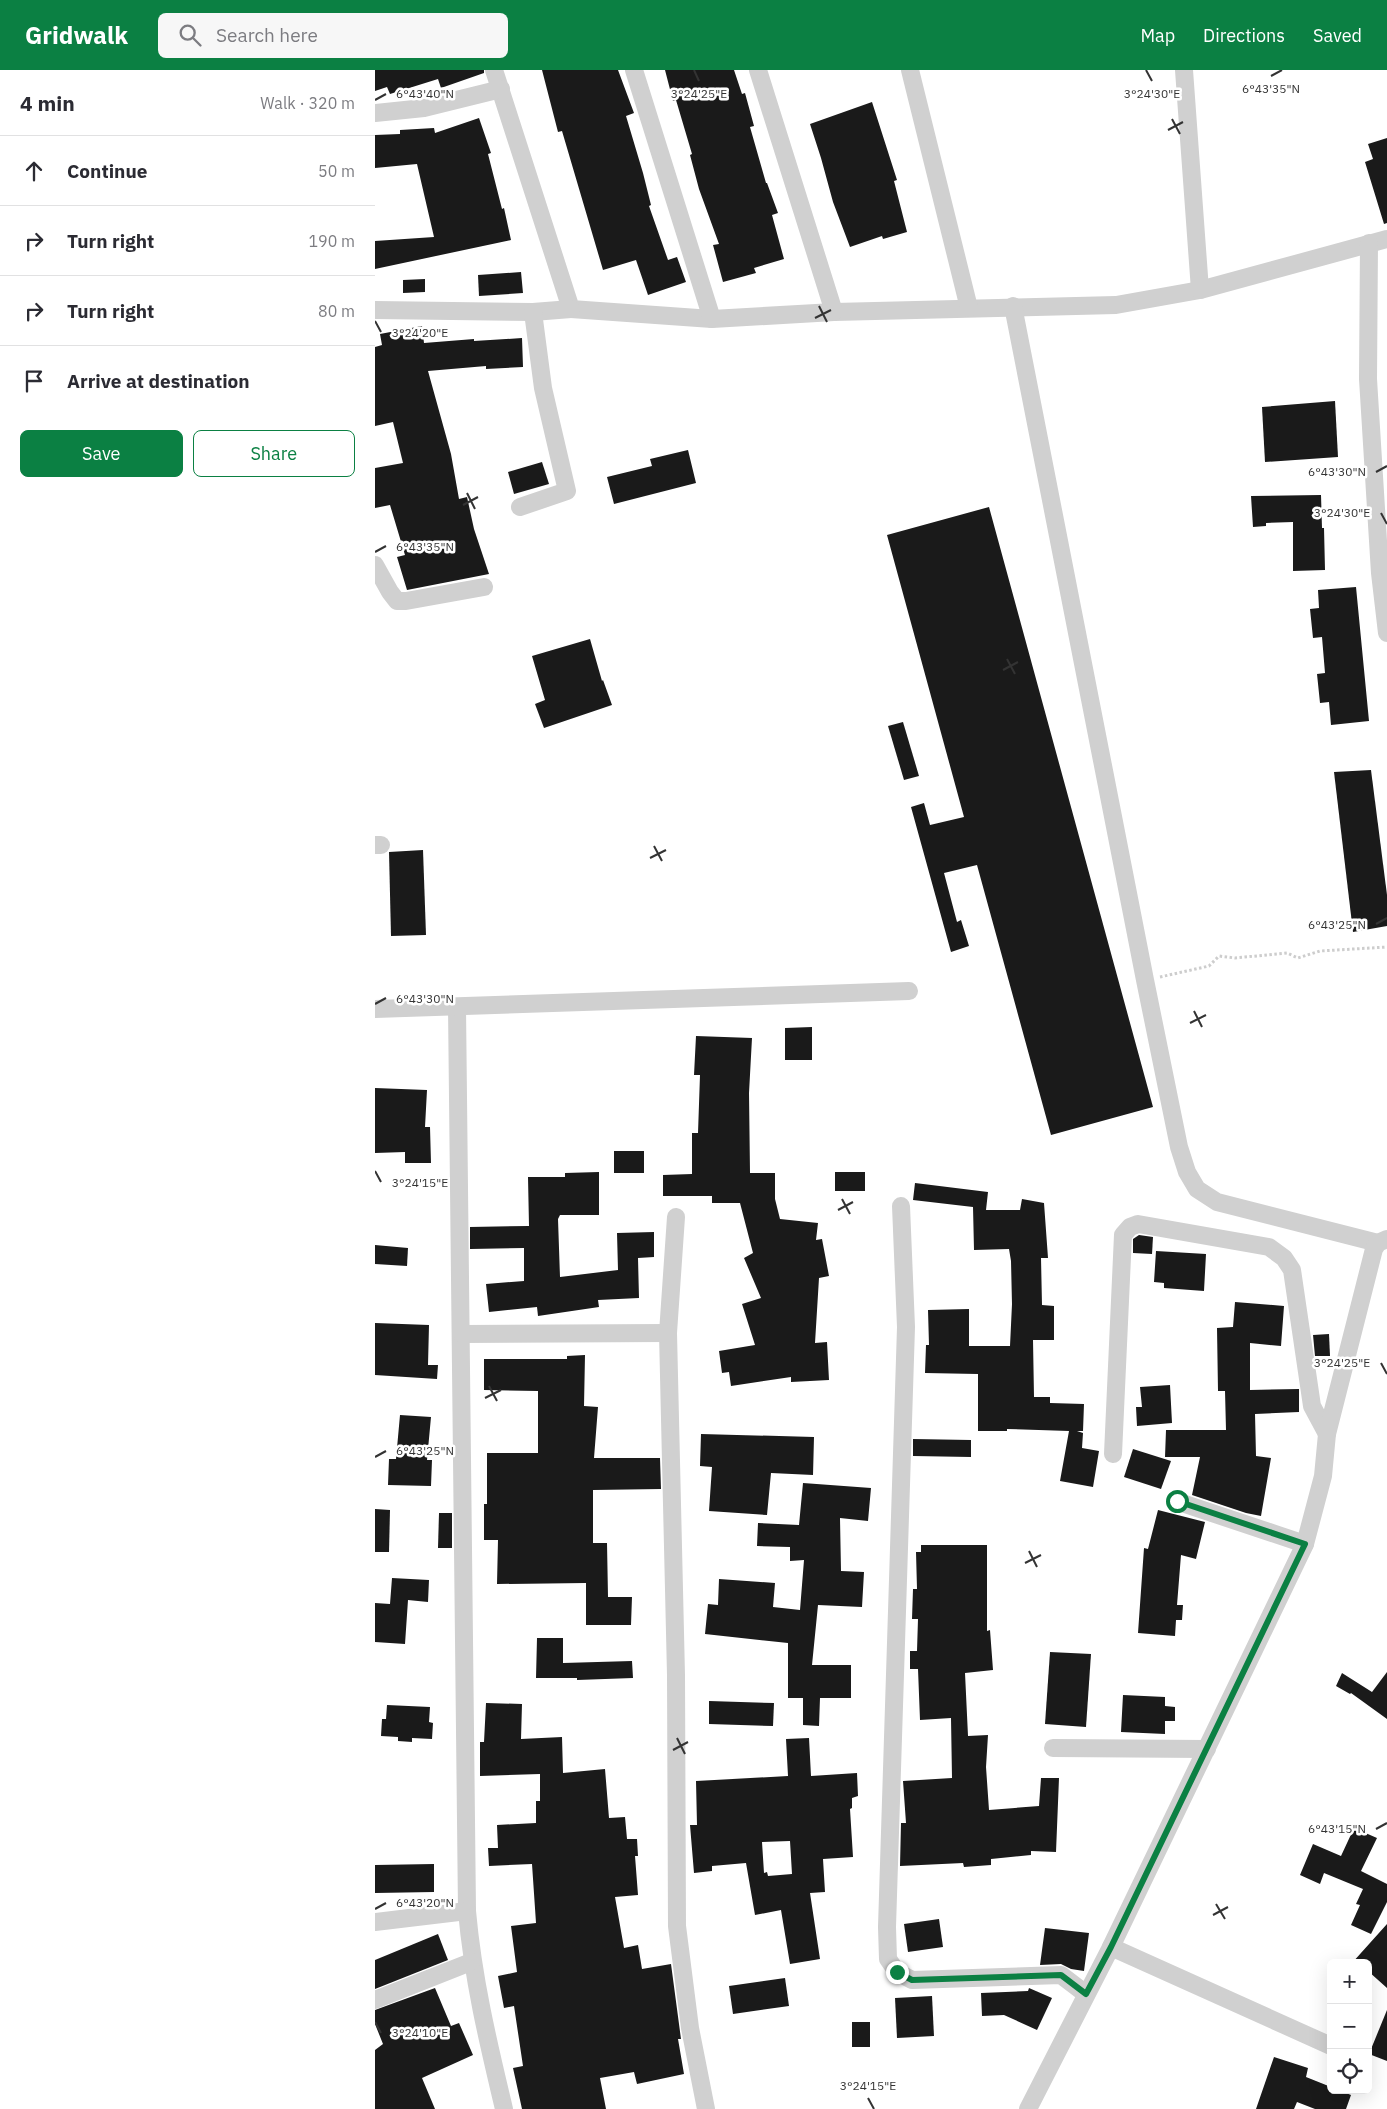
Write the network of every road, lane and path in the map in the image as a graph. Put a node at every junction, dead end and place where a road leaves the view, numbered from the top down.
1 (494, 70) edge
2 (634, 70) edge
3 (758, 70) edge
4 (910, 70) edge
5 (1185, 70) edge
6 (501, 90) junction
7 (375, 113) edge
8 (1387, 239) edge
9 (1369, 244) junction
10 (1200, 290) junction
11 (1013, 306) junction
12 (969, 308) junction
13 (571, 309) junction
14 (375, 310) edge
15 (533, 312) junction
16 (834, 312) junction
17 (712, 319) junction
18 (520, 507) dead end
19 (375, 565) edge
20 (484, 587) dead end
21 (1387, 633) edge
22 (1387, 947) edge
23 (1145, 980) junction
24 (909, 992) dead end
25 (457, 1008) junction
26 (375, 1009) edge
27 (901, 1206) dead end
28 (676, 1217) dead end
29 (1383, 1241) edge
30 (668, 1333) junction
31 (462, 1334) junction
32 (1327, 1434) junction
33 (1113, 1454) dead end
34 (1177, 1501) dead end
35 (1305, 1544) junction
36 (1053, 1748) dead end
37 (1207, 1749) junction
38 (467, 1911) junction
39 (375, 1922) edge
40 (1111, 1947) junction
41 (471, 1962) junction
42 (1086, 1994) junction
43 (375, 2000) edge
44 (1327, 2044) edge
45 (504, 2109) edge
46 (706, 2109) edge
47 (1028, 2109) edge

1 - 6 street
2 - 17 street
3 - 16 street
4 - 12 street
5 - 10 street
6 - 7 street
6 - 13 street
8 - 9 street
9 - 10 street
9 - 21 street
10 - 11 street
11 - 12 street
11 - 23 street
12 - 16 street
13 - 15 street
13 - 17 street
14 - 15 street
15 - 18 street
16 - 17 street
19 - 20 street
22 - 23 path
23 - 29 street
24 - 25 street
25 - 26 street
25 - 31 street
27 - 42 street
28 - 30 street
29 - 32 street
30 - 31 street
30 - 46 street
31 - 38 street
32 - 33 street
32 - 35 street
34 - 35 street
35 - 37 street
36 - 37 street
37 - 40 street
38 - 39 street
38 - 41 street
40 - 42 street
40 - 44 street
41 - 43 street
41 - 45 street
42 - 47 street

